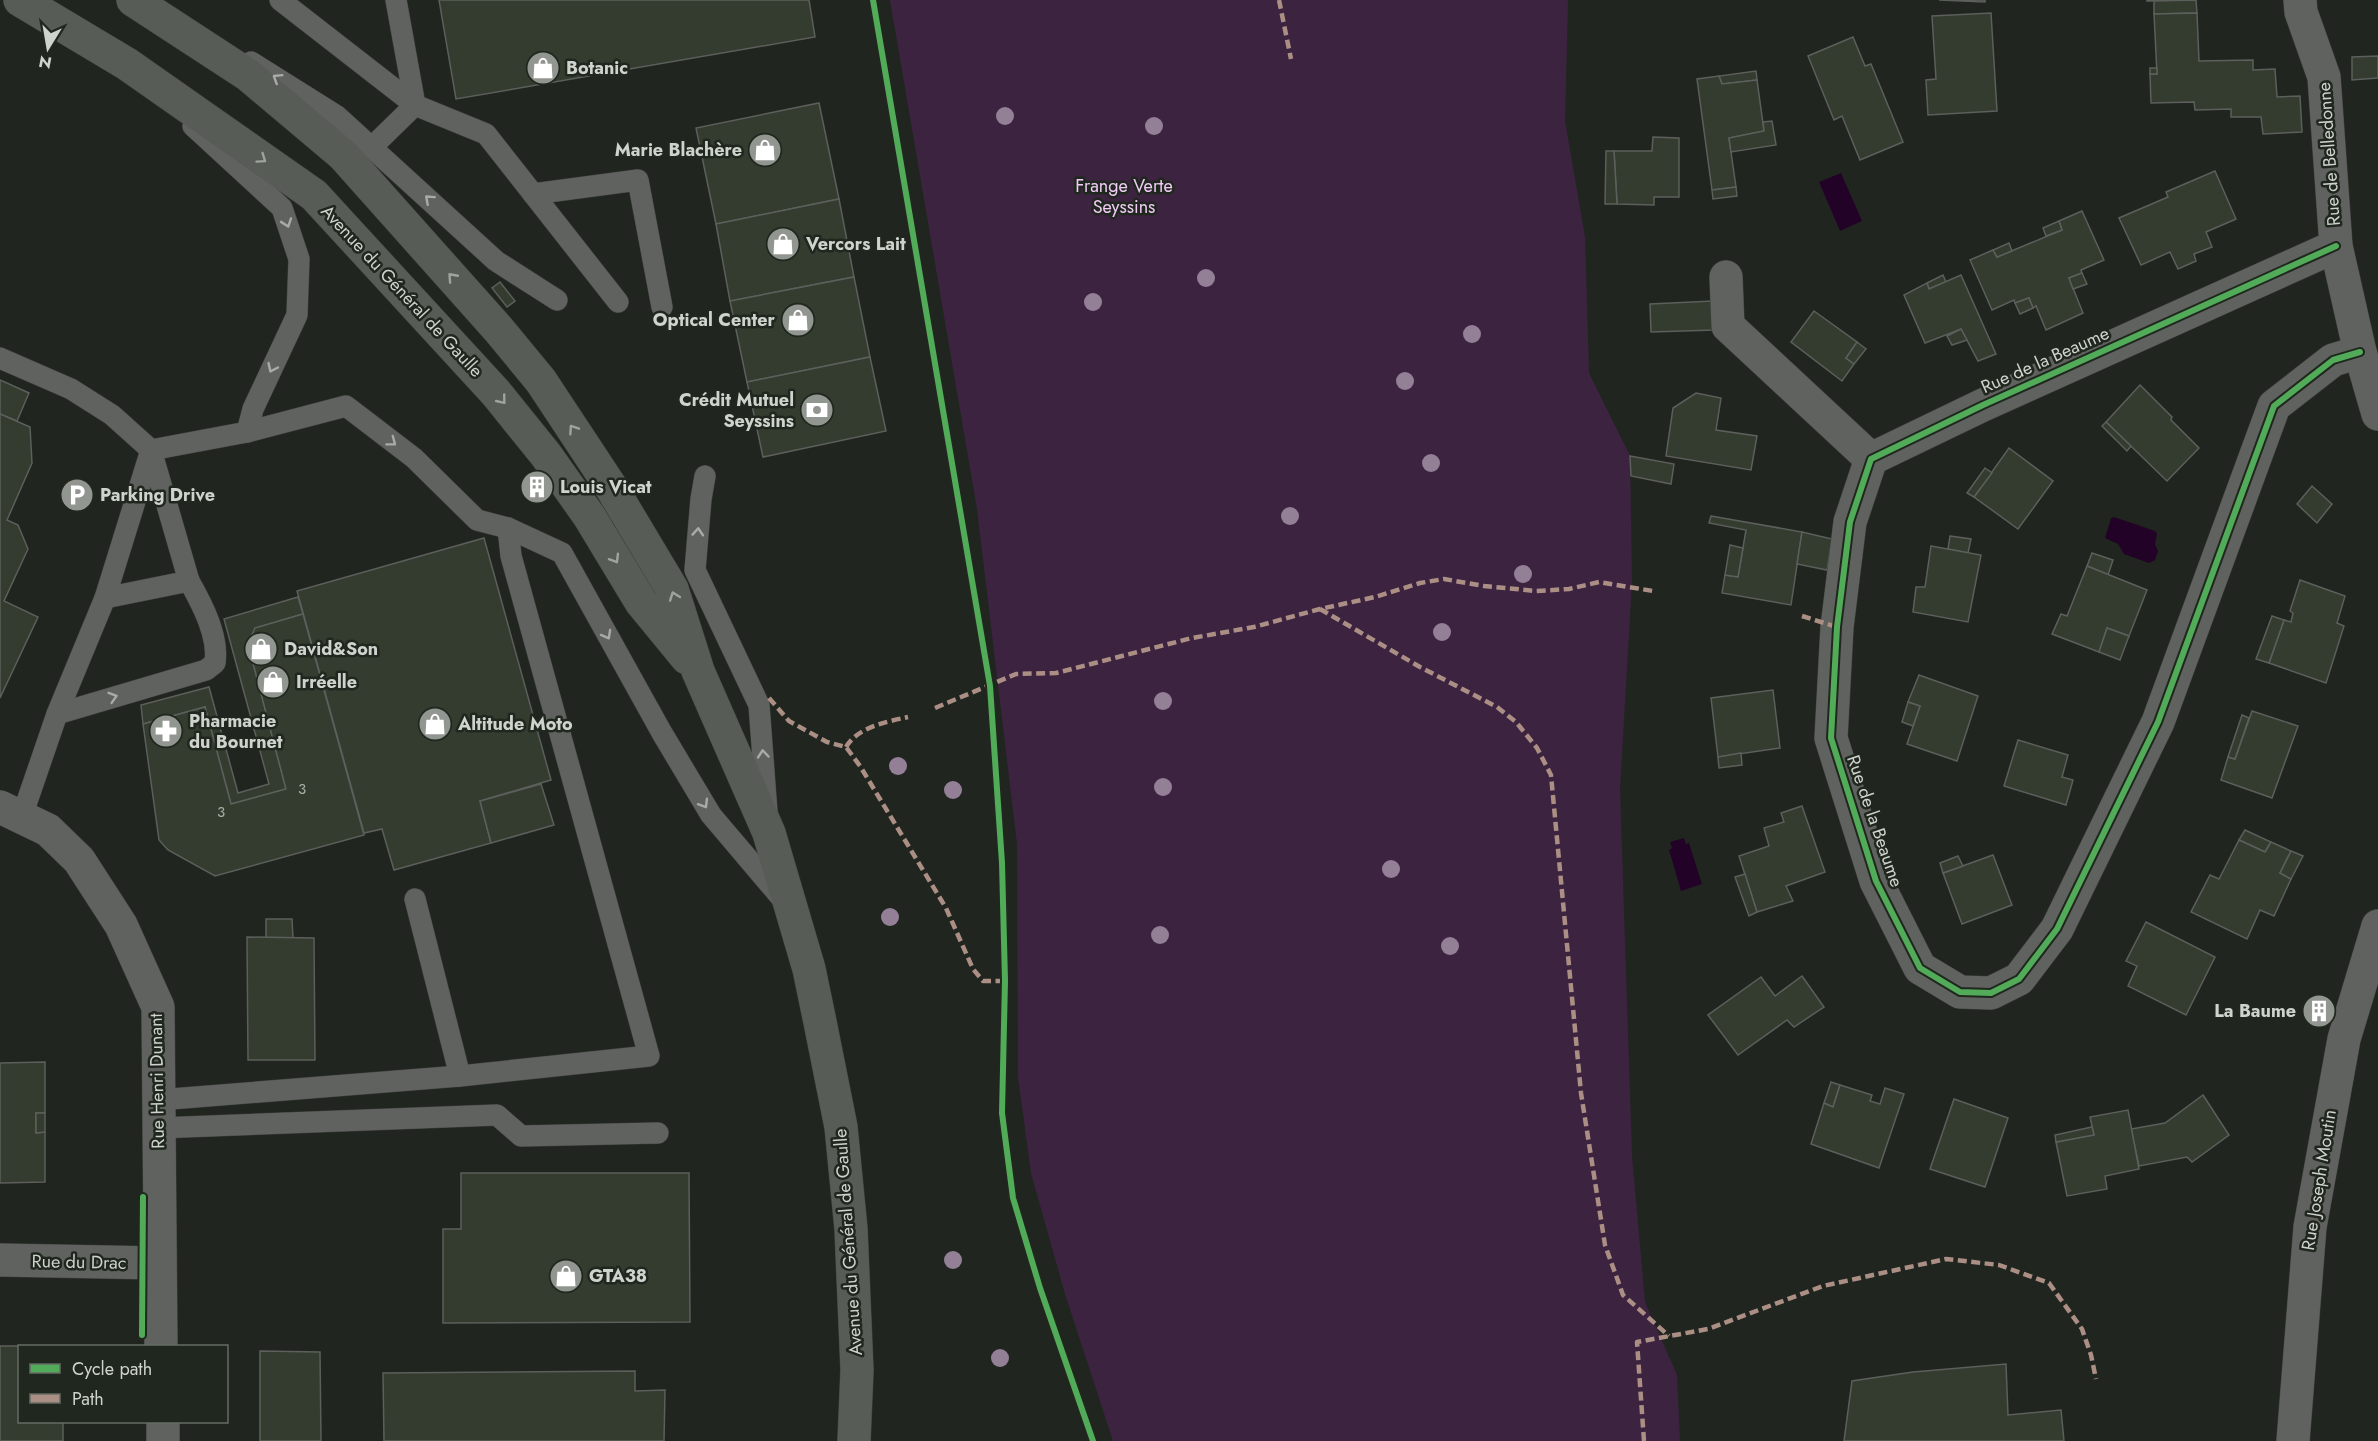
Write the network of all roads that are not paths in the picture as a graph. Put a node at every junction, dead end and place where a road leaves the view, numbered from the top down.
1 (20, 0) edge
2 (280, 0) edge
3 (396, 0) edge
4 (2300, 0) edge
5 (141, 4) edge
6 (127, 64) junction
7 (415, 105) junction
8 (372, 147) junction
9 (533, 194) junction
10 (2336, 246) junction
11 (1726, 277) dead end
12 (557, 300) dead end
13 (618, 302) dead end
14 (662, 307) dead end
15 (2360, 352) junction
16 (0, 358) edge
17 (2378, 414) edge
18 (248, 432) junction
19 (151, 450) junction
20 (1871, 459) junction
21 (705, 476) dead end
22 (508, 528) junction
23 (189, 581) junction
24 (105, 598) junction
25 (698, 672) junction
26 (57, 714) junction
27 (11, 811) edge
28 (769, 834) junction
29 (415, 899) dead end
30 (793, 911) junction
31 (2378, 926) edge
32 (460, 1076) junction
33 (158, 1114) junction
34 (658, 1133) dead end
35 (0, 1260) edge
36 (159, 1263) junction
37 (161, 1345) edge
38 (162, 1423) edge
39 (163, 1441) edge
40 (854, 1441) edge
41 (2294, 1441) edge

1 - 6 main road, Avenue du Général de Gaulle
2 - 7 lane
3 - 7 lane
4 - 10 street, Rue de Belledonne
8 -> 5 lane
25 -> 5 main road, Avenue du Général de Gaulle
6 -> 18 lane
6 -> 25 main road, Avenue du Général de Gaulle
7 - 8 lane
7 - 9 lane
12 -> 8 lane
9 - 13 lane
9 - 14 lane
10 - 15 street, Rue de Belledonne
10 - 20 street, Rue de la Beaume
11 - 20 street
15 - 17 street, Rue de Belledonne
15 - 20 street, Rue de la Beaume
16 - 19 lane
18 - 19 lane
18 -> 22 lane
19 - 23 lane
19 - 24 lane
28 -> 21 lane
22 -> 30 lane
22 - 32 lane
23 - 24 lane
26 -> 23 lane
24 - 26 lane
25 - 28 main road, Avenue du Général de Gaulle
26 - 27 lane
27 - 33 street, Rue Henri Dunant
28 - 30 main road, Avenue du Général de Gaulle
29 - 32 lane
30 - 40 main road, Avenue du Général de Gaulle
31 - 41 street, Rue Joseph Moutin
32 - 33 lane
33 - 34 lane
33 - 36 street, Rue Henri Dunant
35 - 36 street, Rue du Drac
36 - 37 street, Rue Henri Dunant
38 - 39 street

